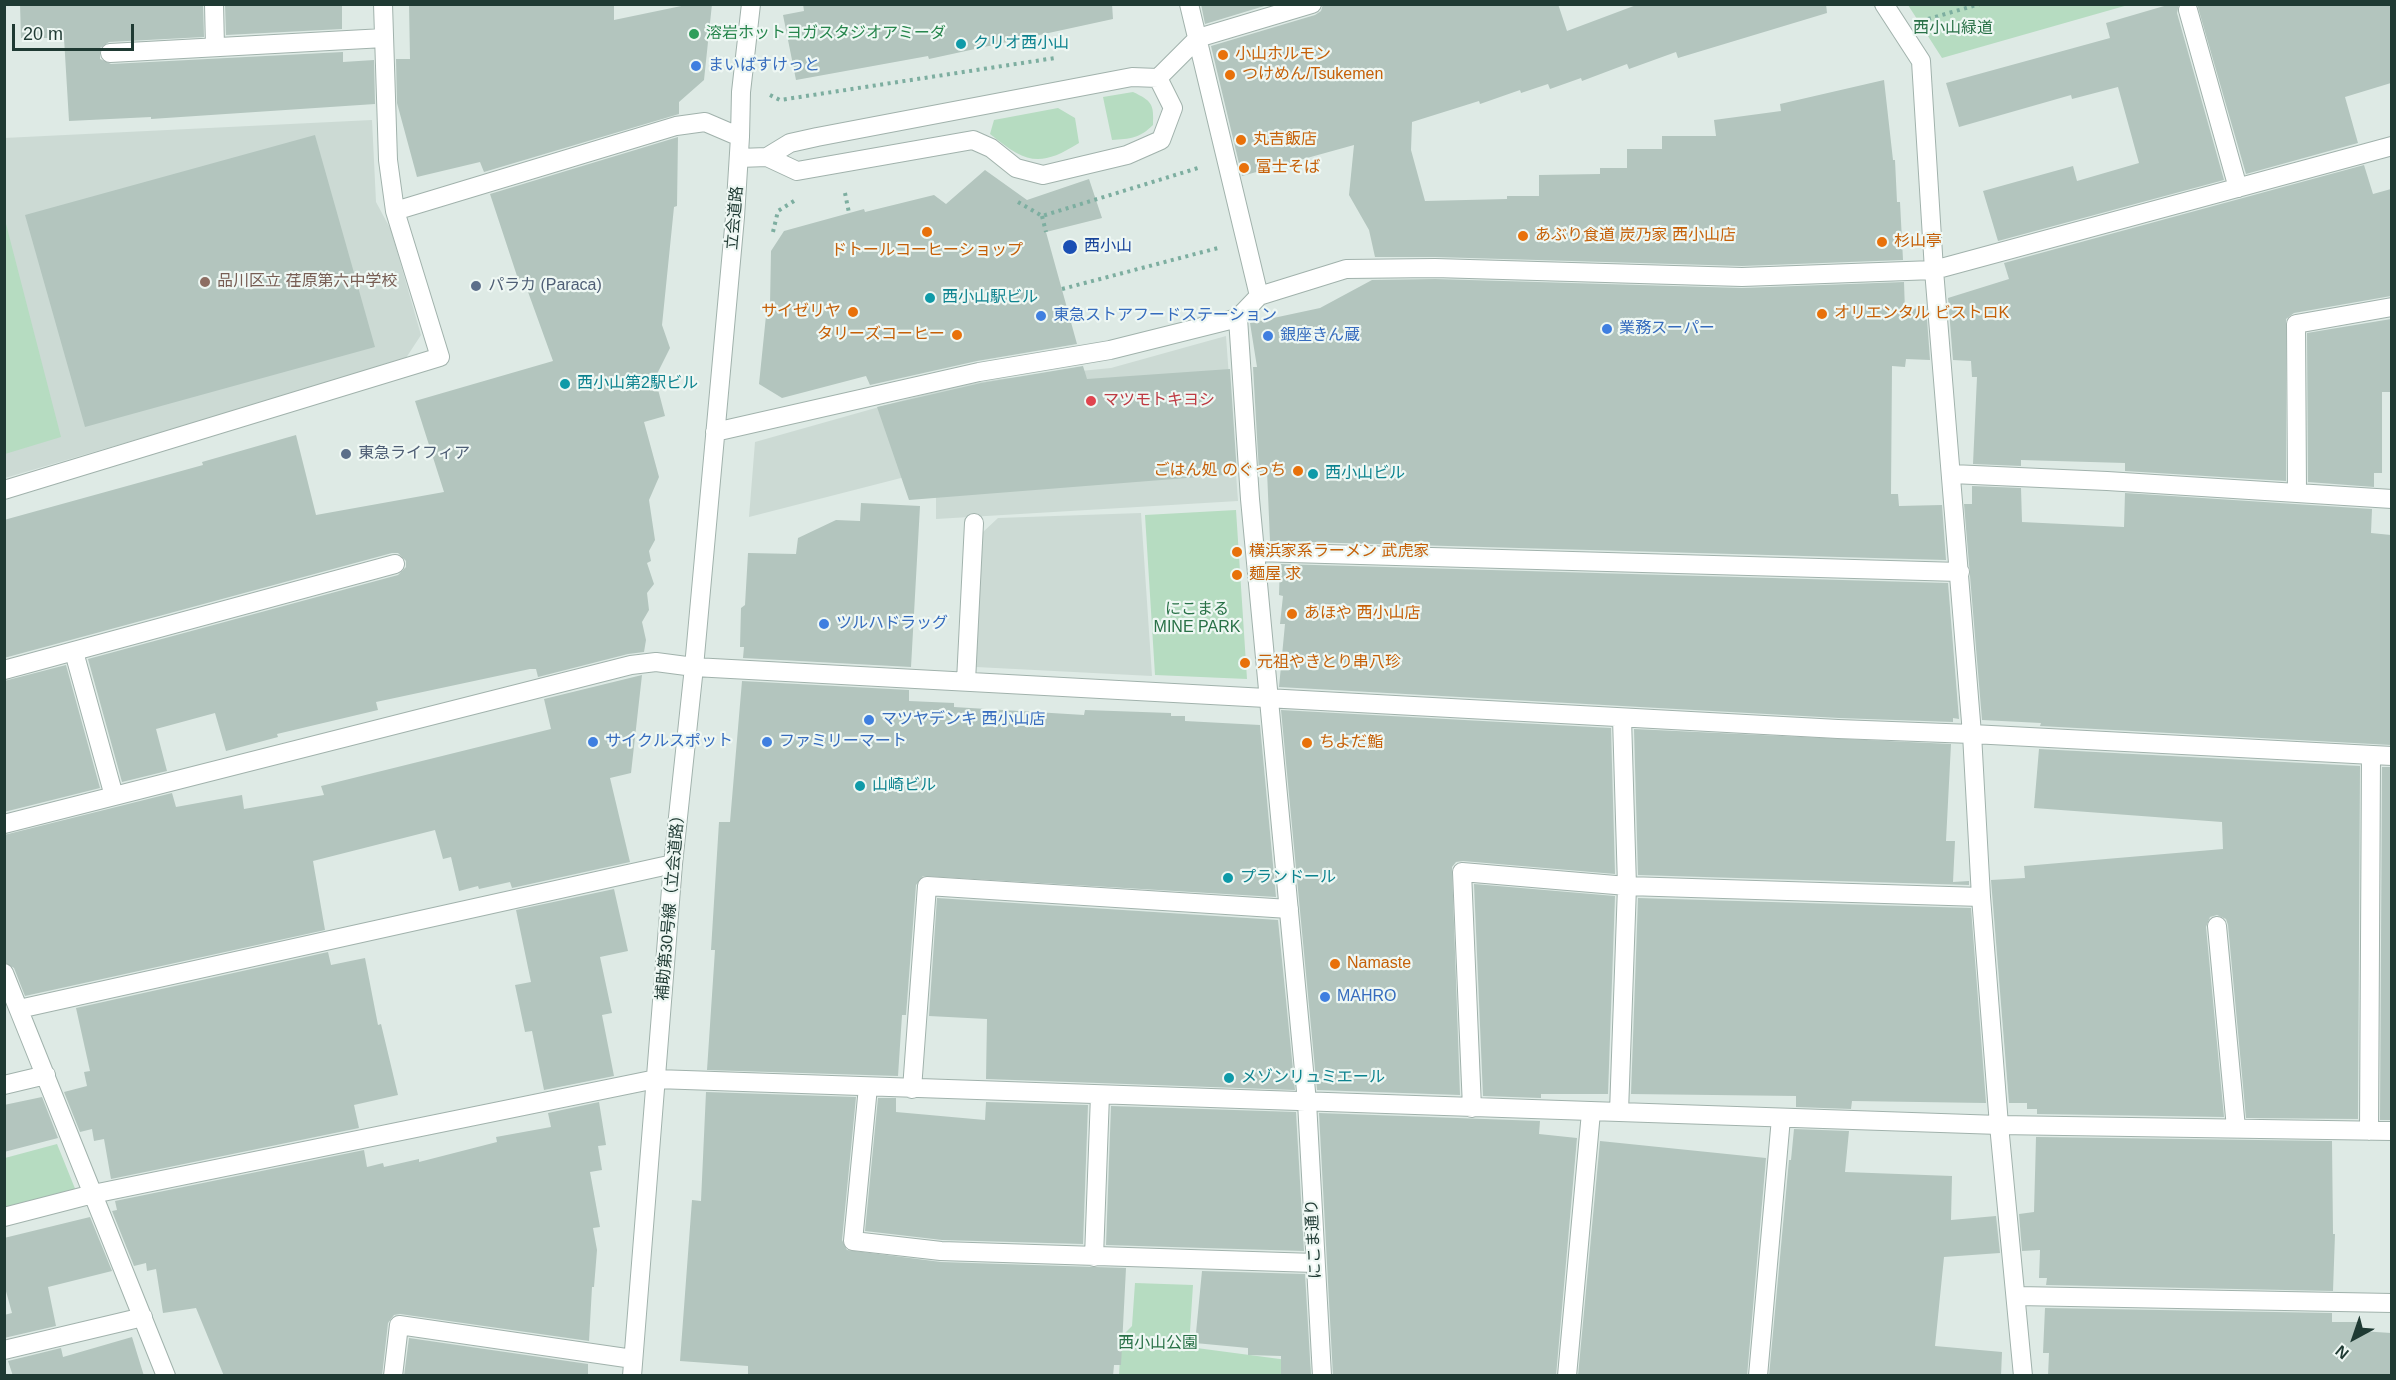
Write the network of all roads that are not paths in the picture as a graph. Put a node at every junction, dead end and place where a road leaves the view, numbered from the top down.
1 (214, 4) edge
2 (383, 4) edge
3 (751, 4) edge
4 (1188, 4) edge
5 (1312, 4) edge
6 (1884, 4) edge
7 (2187, 10) dead end
8 (384, 38) junction
9 (1198, 38) junction
10 (215, 47) junction
11 (110, 53) dead end
12 (1158, 78) junction
13 (740, 137) junction
14 (2391, 146) edge
15 (767, 157) junction
16 (739, 158) junction
17 (2238, 188) junction
18 (395, 212) junction
19 (1935, 270) junction
20 (1259, 297) junction
21 (2391, 307) edge
22 (1238, 318) junction
23 (716, 432) junction
24 (1952, 474) junction
25 (4, 490) edge
26 (2297, 493) junction
27 (2391, 499) edge
28 (974, 523) dead end
29 (1255, 552) junction
30 (395, 564) dead end
31 (1960, 572) junction
32 (74, 652) junction
33 (694, 667) junction
34 (4, 670) edge
35 (966, 681) junction
36 (1268, 697) junction
37 (1622, 718) junction
38 (1972, 734) junction
39 (2371, 755) junction
40 (2391, 756) edge
41 (114, 796) junction
42 (4, 824) edge
43 (673, 864) junction
44 (1628, 886) junction
45 (1981, 897) junction
46 (1289, 909) junction
47 (2217, 926) dead end
48 (4, 973) edge
49 (19, 1009) junction
50 (46, 1075) junction
51 (656, 1079) junction
52 (4, 1085) edge
53 (868, 1087) junction
54 (912, 1089) junction
55 (1100, 1095) junction
56 (1307, 1102) junction
57 (1472, 1108) junction
58 (1591, 1112) junction
59 (1619, 1112) junction
60 (1781, 1118) junction
61 (1999, 1125) junction
62 (2236, 1128) junction
63 (2369, 1131) junction
64 (2391, 1131) edge
65 (93, 1194) junction
66 (4, 1217) edge
67 (1094, 1257) junction
68 (1315, 1263) junction
69 (2017, 1296) junction
70 (2391, 1303) edge
71 (143, 1317) junction
72 (4, 1350) edge
73 (633, 1367) edge
74 (166, 1376) edge
75 (393, 1376) edge
76 (1322, 1376) edge
77 (1567, 1376) edge
78 (1758, 1376) edge
79 (2023, 1376) edge

1 - 10 street
2 - 8 street
3 - 13 street, 立会道路
4 - 9 street
5 - 9 street
6 - 19 street
7 - 17 street
8 - 10 street
8 - 18 street
9 - 12 street
9 - 20 street
10 - 11 street
12 - 15 street
12 - 15 street
13 - 16 street, 立会道路
13 - 18 street
14 - 17 street
15 - 16 street
16 - 23 street, 立会道路
17 - 19 street
18 - 25 street
19 - 20 street
19 - 24 street
20 - 22 street
21 - 26 street
22 - 23 street
22 - 29 street, にこま通り
23 - 33 street, 補助第30号線（立会道路）
24 - 26 street
24 - 31 street
26 - 27 street
28 - 35 street
29 - 31 street
29 - 36 street, にこま通り
30 - 32 street
31 - 38 street
32 - 34 street
32 - 41 street
33 - 35 street
33 - 41 street
33 - 43 street, 補助第30号線（立会道路）
35 - 36 street
36 - 37 street
36 - 46 street, にこま通り
37 - 38 street
37 - 44 street
38 - 39 street
38 - 45 street
39 - 40 street
39 - 63 street
41 - 42 street
43 - 49 street
43 - 51 street, 補助第30号線（立会道路）
44 - 45 street
44 - 57 street
44 - 59 street
45 - 61 street
46 - 54 street
46 - 56 street, にこま通り
47 - 62 street
48 - 49 street
49 - 50 street
50 - 52 street
50 - 65 street
51 - 53 street
51 - 65 street
51 - 73 street, 補助第30号線（立会道路）
53 - 54 street
53 - 67 street
54 - 55 street
55 - 56 street
55 - 67 street
56 - 57 street
56 - 68 street, にこま通り
57 - 58 street
58 - 59 street
58 - 77 street
59 - 60 street
60 - 61 street
60 - 78 street
61 - 62 street
61 - 69 street
62 - 63 street
63 - 64 street
65 - 66 street
65 - 71 street
67 - 68 street
68 - 76 street, にこま通り
69 - 70 street
69 - 79 street
71 - 72 street
71 - 74 street
73 - 75 street

